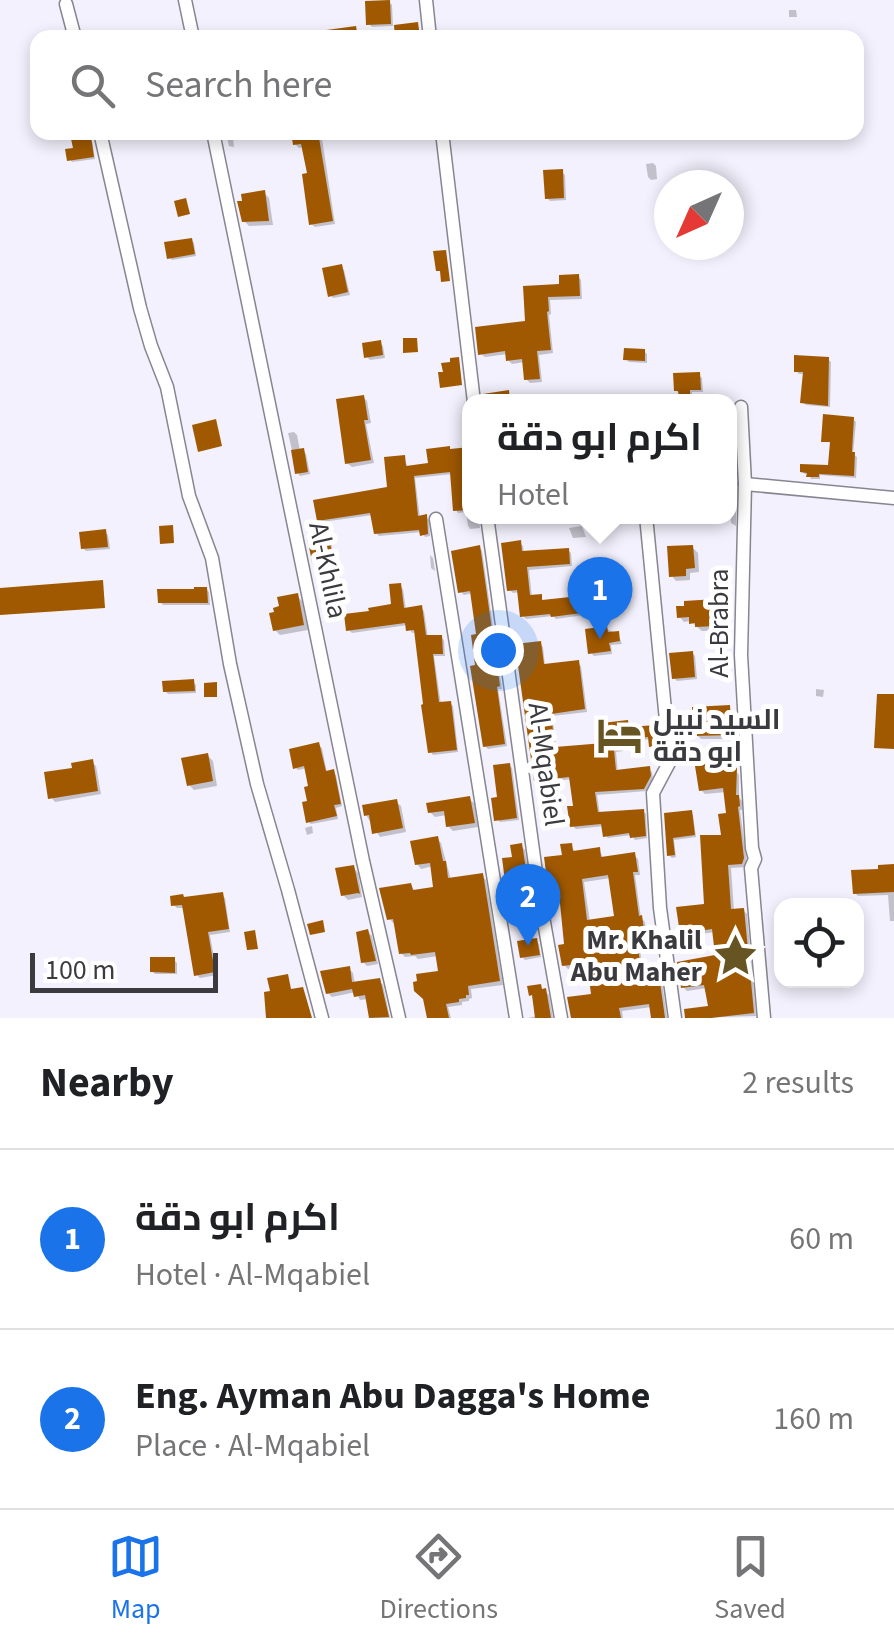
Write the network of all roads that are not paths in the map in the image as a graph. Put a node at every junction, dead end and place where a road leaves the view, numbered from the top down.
1 (186, 0) edge
2 (426, 0) edge
3 (66, 4) dead end
4 (73, 30) edge
5 (192, 30) edge
6 (429, 30) edge
7 (102, 140) edge
8 (215, 140) edge
9 (443, 140) edge
10 (473, 394) edge
11 (740, 406) dead end
12 (737, 457) edge
13 (744, 484) junction
14 (894, 498) edge
15 (436, 519) dead end
16 (488, 524) edge
17 (647, 524) edge
18 (322, 1018) edge
19 (399, 1018) edge
20 (516, 1018) edge
21 (561, 1018) edge
22 (675, 1018) edge
23 (764, 1018) edge

1 - 5 street
2 - 6 street
3 - 4 street
7 - 18 street
8 - 19 street, Al-Khlila
9 - 10 street
11 - 12 street, Al-Brabra
12 - 13 street, Al-Brabra
13 - 14 street
13 - 23 street, Al-Brabra
15 - 20 street
16 - 21 street, Al-Mqabiel
17 - 22 street

